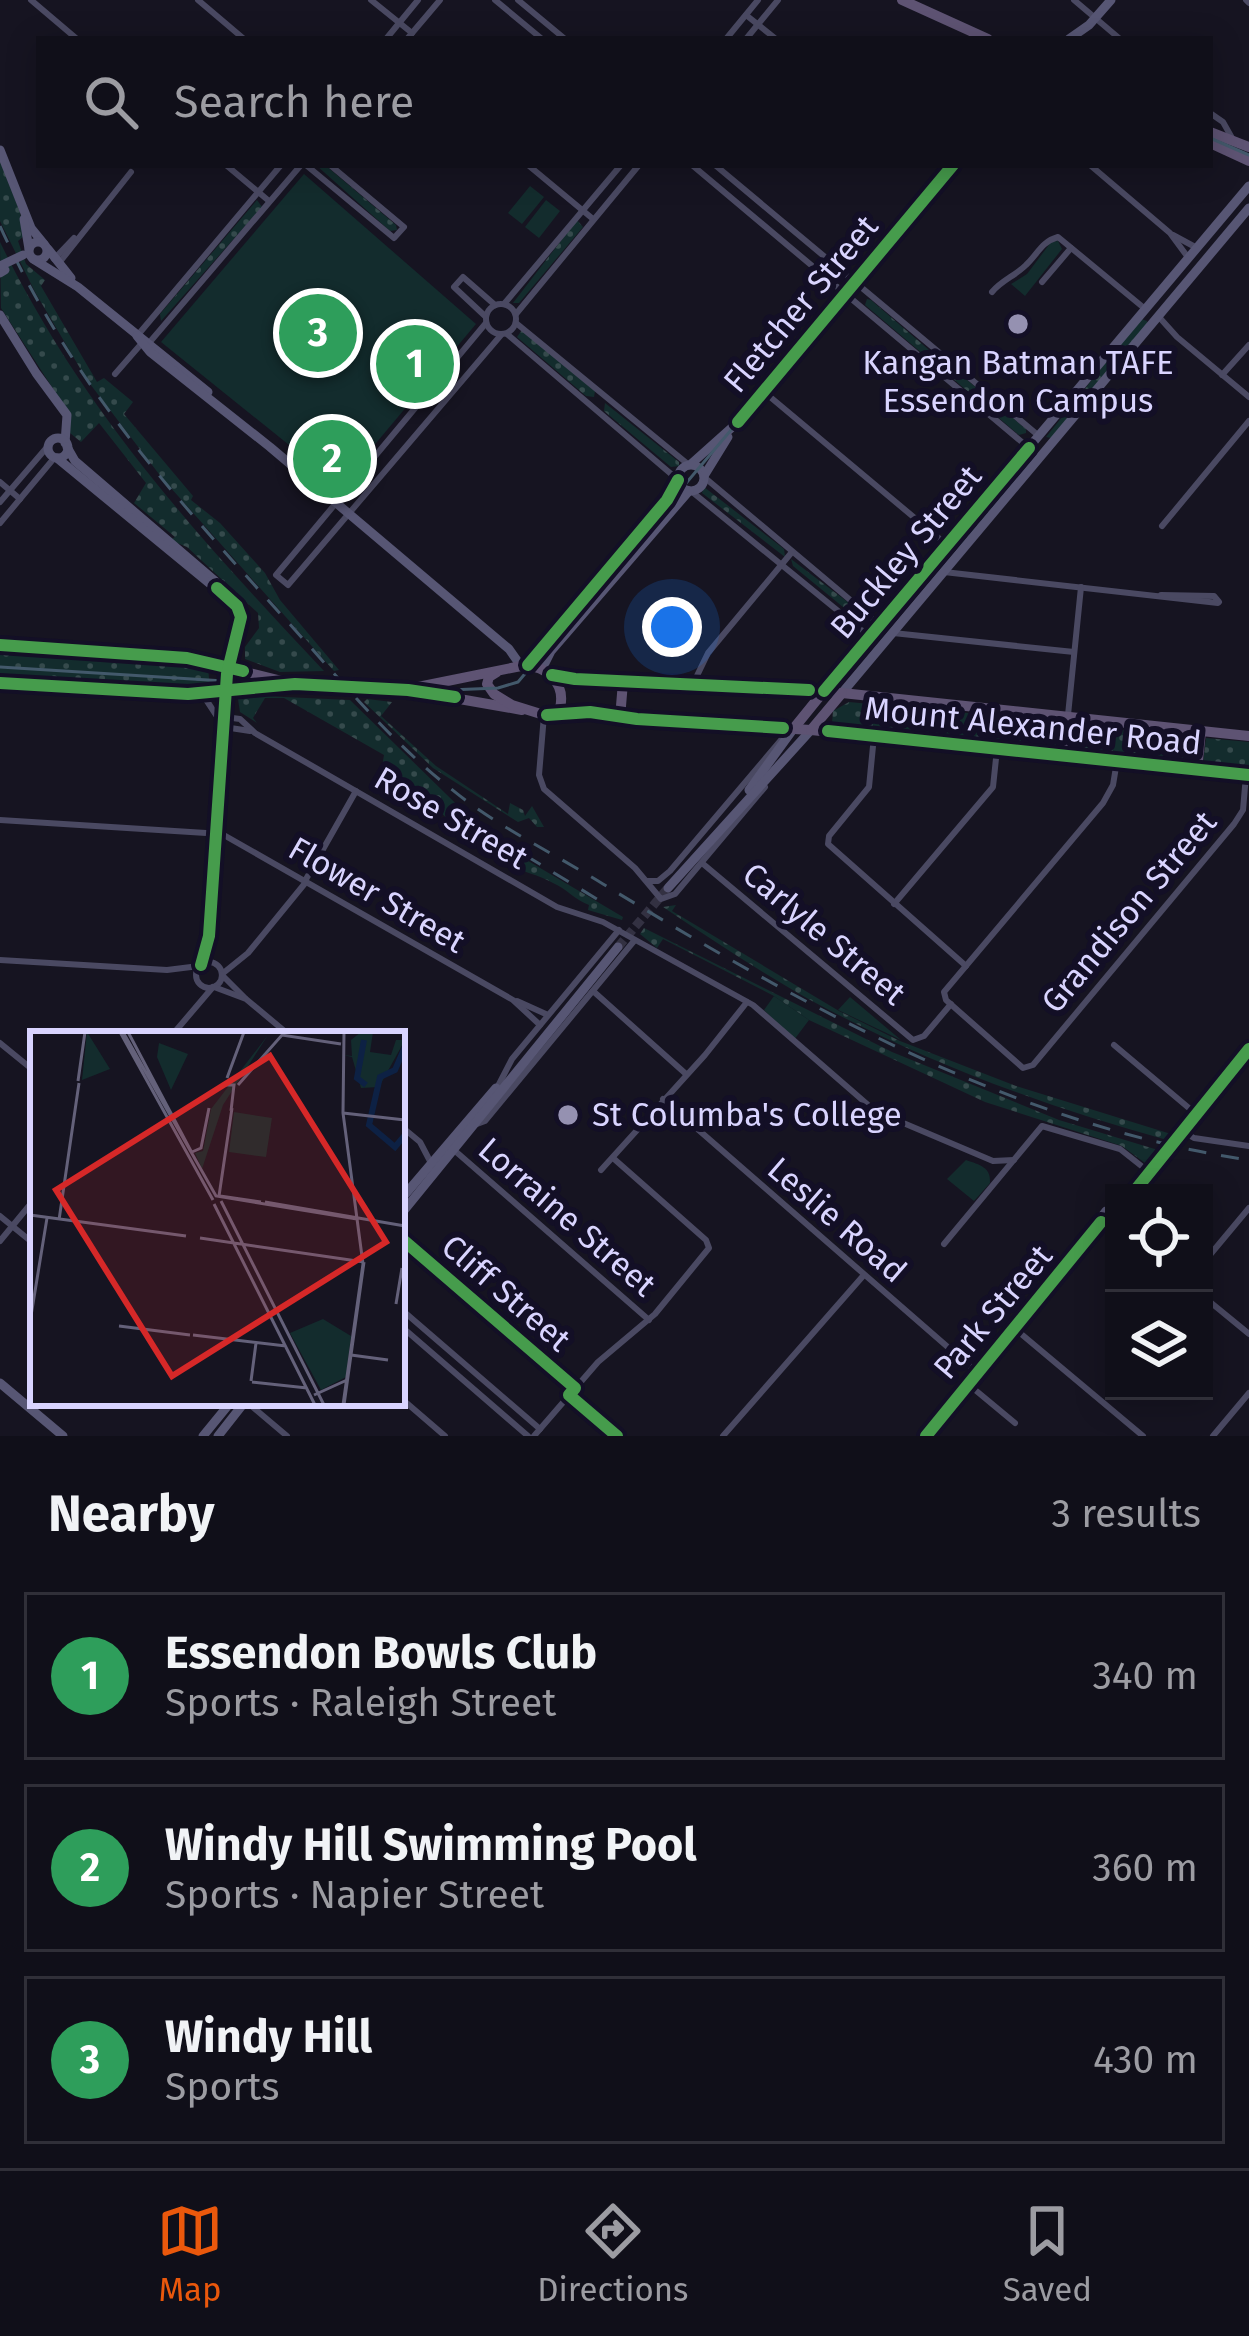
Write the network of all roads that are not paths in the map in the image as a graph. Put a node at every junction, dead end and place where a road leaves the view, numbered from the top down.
1 (31, 0) edge
2 (198, 0) edge
3 (371, 0) edge
4 (418, 0) edge
5 (440, 0) edge
6 (496, 0) edge
7 (518, 0) edge
8 (758, 0) edge
9 (778, 0) edge
10 (902, 0) edge
11 (1073, 0) edge
12 (1111, 0) edge
13 (746, 14) junction
14 (1096, 18) junction
15 (399, 23) junction
16 (758, 24) junction
17 (73, 36) edge
18 (240, 36) edge
19 (388, 36) edge
20 (410, 36) edge
21 (538, 36) edge
22 (562, 36) edge
23 (728, 36) edge
24 (748, 36) edge
25 (772, 36) edge
26 (981, 36) edge
27 (1073, 36) edge
28 (1117, 36) edge
29 (1213, 115) edge
30 (1213, 133) edge
31 (1234, 140) junction
32 (1213, 144) edge
33 (1249, 147) edge
34 (0, 150) edge
35 (1249, 161) edge
36 (230, 168) edge
37 (279, 168) edge
38 (301, 168) edge
39 (308, 168) edge
40 (334, 168) edge
41 (532, 168) edge
42 (617, 168) edge
43 (636, 168) edge
44 (696, 168) edge
45 (720, 168) edge
46 (950, 168) edge
47 (1094, 168) edge
48 (131, 172) dead end
49 (1249, 186) edge
50 (17, 191) junction
51 (259, 192) junction
52 (270, 202) junction
53 (1246, 202) edge
54 (582, 210) junction
55 (593, 219) junction
56 (1170, 233) junction
57 (45, 246) junction
58 (1072, 247) junction
59 (1197, 248) junction
60 (29, 255) junction
61 (1208, 257) junction
62 (1188, 258) junction
63 (55, 264) junction
64 (1199, 267) junction
65 (2, 268) edge
66 (855, 282) junction
67 (1042, 282) dead end
68 (992, 292) dead end
69 (845, 294) junction
70 (499, 304) junction
71 (1146, 309) junction
72 (0, 315) edge
73 (516, 318) junction
74 (486, 320) junction
75 (1156, 320) junction
76 (504, 334) junction
77 (143, 342) junction
78 (1249, 345) edge
79 (115, 374) dead end
80 (1222, 375) junction
81 (763, 392) junction
82 (1249, 397) edge
83 (60, 407) junction
84 (1249, 421) edge
85 (738, 422) junction
86 (1039, 436) junction
87 (49, 445) junction
88 (66, 445) junction
89 (1029, 448) junction
90 (1041, 456) junction
91 (56, 458) junction
92 (690, 465) junction
93 (83, 475) junction
94 (704, 477) junction
95 (678, 479) junction
96 (0, 482) edge
97 (10, 490) junction
98 (690, 491) junction
99 (20, 499) junction
100 (0, 502) edge
101 (337, 503) junction
102 (349, 513) junction
103 (0, 523) edge
104 (1162, 526) dead end
105 (947, 545) junction
106 (792, 552) junction
107 (959, 555) junction
108 (933, 562) junction
109 (783, 564) junction
110 (944, 572) junction
111 (1081, 587) junction
112 (1161, 595) junction
113 (880, 625) junction
114 (893, 633) junction
115 (870, 637) junction
116 (0, 645) edge
117 (881, 646) junction
118 (1074, 652) junction
119 (524, 665) junction
120 (228, 668) junction
121 (496, 672) junction
122 (547, 672) junction
123 (623, 682) junction
124 (0, 683) edge
125 (296, 684) junction
126 (692, 685) junction
127 (408, 690) junction
128 (226, 692) junction
129 (824, 692) junction
130 (842, 693) junction
131 (202, 694) junction
132 (522, 710) junction
133 (545, 715) junction
134 (225, 717) junction
135 (1068, 717) junction
136 (620, 718) junction
137 (224, 727) junction
138 (794, 728) junction
139 (811, 730) junction
140 (1201, 731) junction
141 (255, 733) junction
142 (874, 736) junction
143 (1249, 736) edge
144 (997, 749) junction
145 (1064, 756) junction
146 (1117, 761) junction
147 (778, 768) junction
148 (1197, 770) junction
149 (1248, 775) edge
150 (356, 791) junction
151 (0, 820) edge
152 (725, 823) junction
153 (216, 833) junction
154 (702, 863) junction
155 (643, 880) junction
156 (305, 881) junction
157 (668, 888) tunnel mouth
158 (894, 904) junction
159 (619, 930) junction
160 (209, 936) junction
161 (630, 938) junction
162 (618, 947) tunnel mouth
163 (0, 960) edge
164 (215, 963) junction
165 (200, 966) junction
166 (966, 966) junction
167 (167, 970) junction
168 (222, 975) junction
169 (201, 985) junction
170 (213, 987) junction
171 (592, 991) junction
172 (245, 999) junction
173 (513, 1000) junction
174 (747, 1002) junction
175 (951, 1004) junction
176 (194, 1009) junction
177 (548, 1015) junction
178 (540, 1025) junction
179 (175, 1031) edge
180 (284, 1031) edge
181 (0, 1042) edge
182 (1114, 1045) dead end
183 (1249, 1049) edge
184 (30, 1067) edge
185 (514, 1072) junction
186 (686, 1074) junction
187 (497, 1088) junction
188 (663, 1099) junction
189 (1196, 1114) junction
190 (473, 1127) junction
191 (405, 1130) edge
192 (1181, 1131) junction
193 (420, 1142) junction
194 (1249, 1146) edge
195 (449, 1149) junction
196 (613, 1158) junction
197 (1014, 1160) junction
198 (993, 1161) junction
199 (431, 1163) junction
200 (602, 1170) dead end
201 (1147, 1171) junction
202 (996, 1180) junction
203 (1136, 1184) edge
204 (405, 1194) edge
205 (30, 1205) edge
206 (1249, 1208) edge
207 (405, 1209) edge
208 (0, 1216) edge
209 (12, 1226) junction
210 (1105, 1230) edge
211 (0, 1241) edge
212 (30, 1241) edge
213 (405, 1242) edge
214 (944, 1244) dead end
215 (1213, 1251) edge
216 (863, 1276) junction
217 (1213, 1304) edge
218 (405, 1313) edge
219 (649, 1320) junction
220 (405, 1329) edge
221 (1016, 1330) junction
222 (1249, 1334) edge
223 (979, 1375) junction
224 (0, 1383) edge
225 (970, 1385) junction
226 (572, 1392) junction
227 (1249, 1393) edge
228 (405, 1402) edge
229 (230, 1406) edge
230 (250, 1406) edge
231 (1015, 1423) dead end
232 (534, 1434) edge
233 (63, 1436) edge
234 (204, 1436) edge
235 (218, 1436) edge
236 (287, 1436) edge
237 (445, 1436) edge
238 (617, 1436) edge
239 (723, 1436) edge
240 (928, 1436) edge
241 (1143, 1436) edge
242 (1213, 1436) edge

1 - 17 street
2 - 18 street
3 - 15 street
4 - 15 street
5 - 20 street
6 - 21 street
7 - 22 street
8 - 13 street
9 - 16 street
10 - 26 main road
11 - 14 street
12 - 14 street
13 - 16 street
13 - 23 street
14 - 27 street
14 - 28 street
15 - 19 street
15 - 20 street
16 - 24 street
16 - 25 street
29 - 31 street
30 - 31 main road
31 - 33 main road
32 - 35 main road
34 - 50 street
36 - 51 street
37 - 51 street
38 - 52 street
39 - 40 street
41 - 54 street
42 - 54 street
43 - 55 street
44 - 69 street
45 - 66 street
46 - 66 street, Fletcher Street
47 - 56 street
48 - 63 street
49 - 53 street, Buckley Street
50 - 57 street
50 - 60 street
51 - 52 street
51 - 77 street
52 - 77 street
53 - 59 street, Buckley Street
53 - 61 street, Buckley Street
54 - 55 street
54 - 70 street
55 - 73 street
56 - 59 street
56 - 62 street
57 - 60 street
57 - 63 street
58 - 67 street
58 - 68 street
58 - 71 street
59 - 61 street
59 - 62 street, Buckley Street
60 - 63 street
60 - 65 street, bridge
61 - 64 street, Buckley Street
62 - 64 street
62 - 71 street, Buckley Street
63 - 77 street
64 - 75 street, Buckley Street
66 - 69 street, Fletcher Street
66 - 86 street
69 - 81 street, Fletcher Street
69 - 89 street
70 - 73 street
70 - 74 street
70 - 74 street
71 - 75 street
71 - 86 street, Buckley Street
72 - 83 street
73 - 76 street
73 - 92 street
74 - 76 street
74 - 101 street
75 - 80 street
75 - 90 street, Buckley Street
76 - 95 street
76 - 102 street
77 - 79 street
77 - 101 street
78 - 80 street
80 - 82 street
81 - 85 street, Fletcher Street
81 - 105 street
83 - 87 street
83 - 88 street
84 - 104 street
85 - 92 street, Fletcher Street
85 - 94 street, Fletcher Street
86 - 89 street, Buckley Street
86 - 90 street
87 - 88 street
87 - 91 street
87 - 97 street
88 - 91 street
88 - 93 street
89 - 90 street
89 - 105 street, Buckley Street
90 - 107 street, Buckley Street
91 - 93 street
91 - 99 street
92 - 94 street
92 - 95 street
93 - 120 street
94 - 98 street
94 - 106 street
95 - 98 street
95 - 119 street
96 - 97 street
97 - 99 street
97 - 100 street
98 - 109 street
98 - 122 street
99 - 103 street
101 - 102 street
101 - 102 street
102 - 119 street
105 - 107 street
105 - 108 street, Buckley Street
106 - 109 street
106 - 113 street
107 - 110 street, Buckley Street
108 - 110 street
108 - 113 street, Buckley Street
109 - 115 street
109 - 126 street
110 - 111 street
110 - 114 street, Buckley Street
111 - 112 street
111 - 118 street
112 - 112 street
113 - 114 street
113 - 115 street, Buckley Street
114 - 117 street, Buckley Street
114 - 118 street
115 - 117 street
115 - 129 street, Buckley Street
116 - 120 main road
117 - 130 street, Buckley Street
118 - 135 street
119 - 121 main road
119 - 122 main road, Mount Alexander Road
120 - 125 main road
120 - 128 main road
121 - 127 main road
121 - 132 main road
122 - 123 main road, Mount Alexander Road
122 - 133 main road
123 - 126 main road, Mount Alexander Road
123 - 136 main road
124 - 131 main road
125 - 127 main road
125 - 128 main road
126 - 129 main road, Mount Alexander Road
127 - 132 main road
128 - 131 main road
128 - 134 street
129 - 130 main road, Mount Alexander Road
129 - 138 main road, Buckley Street
130 - 135 main road, Mount Alexander Road
130 - 139 main road, Buckley Street
131 - 137 street
132 - 133 main road, Mount Alexander Road
133 - 136 main road, Mount Alexander Road
133 - 155 street
134 - 137 street
134 - 141 street, Rose Street
135 - 140 main road, Mount Alexander Road
135 - 145 main road
136 - 138 main road, Mount Alexander Road
137 - 141 street, Rose Street
137 - 153 street
138 - 139 main road, Mount Alexander Road
138 - 152 street, Buckley Street
138 - 155 street, Buckley Street
139 - 142 main road, Mount Alexander Road
139 - 147 street, Buckley Street
140 - 143 main road, Mount Alexander Road
140 - 148 main road
141 - 150 street, Rose Street
142 - 144 main road, Mount Alexander Road
142 - 158 street
144 - 145 main road, Mount Alexander Road
144 - 158 street
145 - 146 main road, Mount Alexander Road
146 - 148 main road, Mount Alexander Road
146 - 166 street
147 - 152 street, Buckley Street
147 - 154 street, Buckley Street
148 - 149 main road, Mount Alexander Road
149 - 175 street, Grandison Street
150 - 156 street
150 - 159 street, Rose Street
151 - 153 street
152 - 157 street, Buckley Street
153 - 156 street, Flower Street
153 - 160 street
154 - 155 street, Buckley Street
154 - 175 street, Carlyle Street
156 - 168 street
156 - 173 street, Flower Street
158 - 166 street
159 - 161 street, Rose Street
159 - 177 street
160 - 164 street
160 - 165 street
161 - 171 street
161 - 174 street, Rose Street
162 - 185 street
163 - 167 street
164 - 165 street
164 - 168 street
165 - 167 street
165 - 169 street
166 - 175 street
167 - 169 street
168 - 170 street
168 - 172 street
169 - 170 street
169 - 176 street
170 - 172 street
170 - 176 street
171 - 186 street
171 - 190 street
172 - 180 street
173 - 177 street, Flower Street
173 - 178 street, Flower Street
174 - 186 street
174 - 198 street, Rose Street
176 - 179 street
177 - 178 street
178 - 187 street
181 - 184 street
182 - 189 street
183 - 189 street
185 - 187 street
185 - 190 street
186 - 188 street
187 - 195 street
188 - 196 street
188 - 216 street, Leslie Road
189 - 192 street
190 - 195 street
191 - 193 street
192 - 194 street
192 - 201 street
193 - 195 street
193 - 199 street
195 - 199 street
195 - 207 street
195 - 219 street, Lorraine Street
196 - 200 street
196 - 219 street
197 - 198 street
197 - 201 street
197 - 202 street
198 - 202 street
199 - 204 street
201 - 203 street
202 - 214 street
205 - 209 street
206 - 215 street
208 - 209 street
209 - 211 street
209 - 212 street
210 - 221 street, Park Street
213 - 226 street, Cliff Street
216 - 223 street, Leslie Road
216 - 239 street
217 - 222 street
218 - 232 street
219 - 226 street
220 - 232 street
221 - 223 street, Park Street
221 - 241 street
223 - 225 street, Park Street
224 - 233 street
225 - 231 street
225 - 240 street, Park Street
226 - 232 street
226 - 238 street, Cliff Street
227 - 242 street
228 - 237 street
229 - 234 street
229 - 235 street
230 - 236 street

